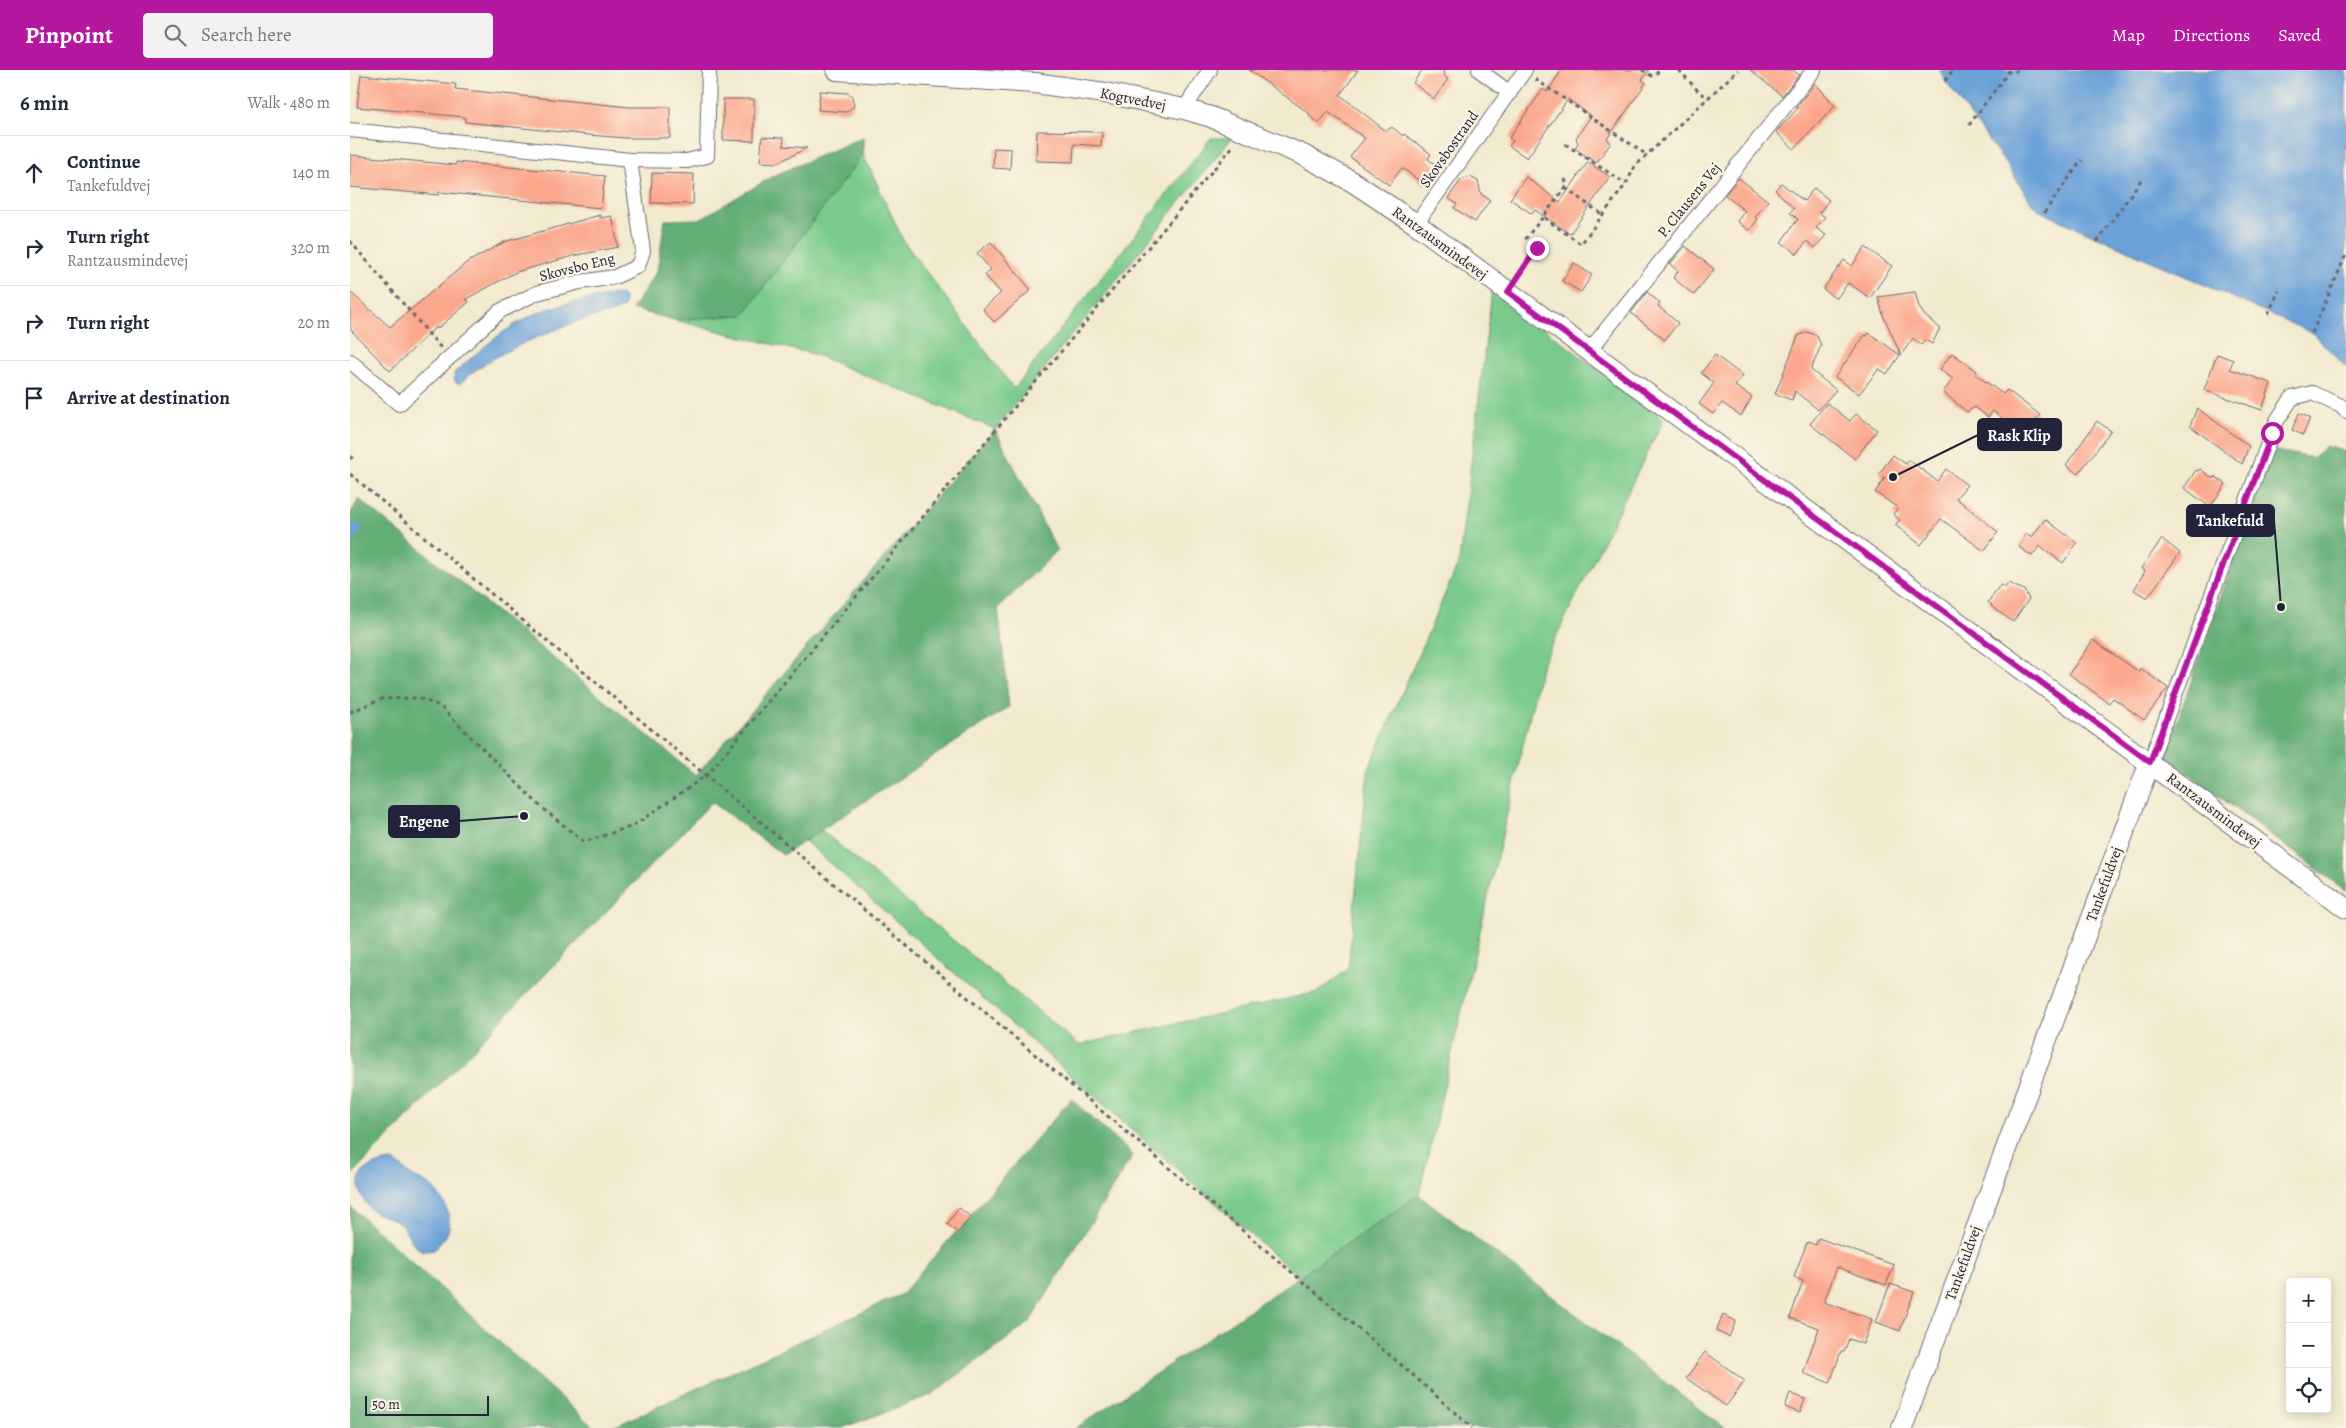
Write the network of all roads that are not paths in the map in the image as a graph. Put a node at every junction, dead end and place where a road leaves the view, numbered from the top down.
1 (709, 70) edge
2 (837, 70) edge
3 (1210, 70) edge
4 (1479, 70) edge
5 (1814, 70) edge
6 (1524, 71) edge
7 (924, 72) edge
8 (1510, 93) junction
9 (1184, 110) junction
10 (350, 130) edge
11 (1245, 132) joint
12 (630, 160) junction
13 (1416, 224) junction
14 (1589, 351) junction
15 (350, 361) edge
16 (2346, 411) edge
17 (2150, 762) junction
18 (2346, 908) edge
19 (1902, 1428) edge

1 - 12 street
2 - 7 street, Kogtvedvej
3 - 9 street
4 - 8 street
5 - 14 street, P. Clausens Vej
6 - 8 street, Skovsbostrand
7 - 9 street, Kogtvedvej
8 - 13 street, Skovsbostrand
9 - 11 street, Kogtvedvej
10 - 12 street
11 - 13 street, Rantzausmindevej
12 - 15 street, Skovsbo Eng
13 - 14 street, Rantzausmindevej
14 - 17 street, Rantzausmindevej
16 - 17 street, Tankefuldvej
17 - 18 street, Rantzausmindevej
17 - 19 street, Tankefuldvej

